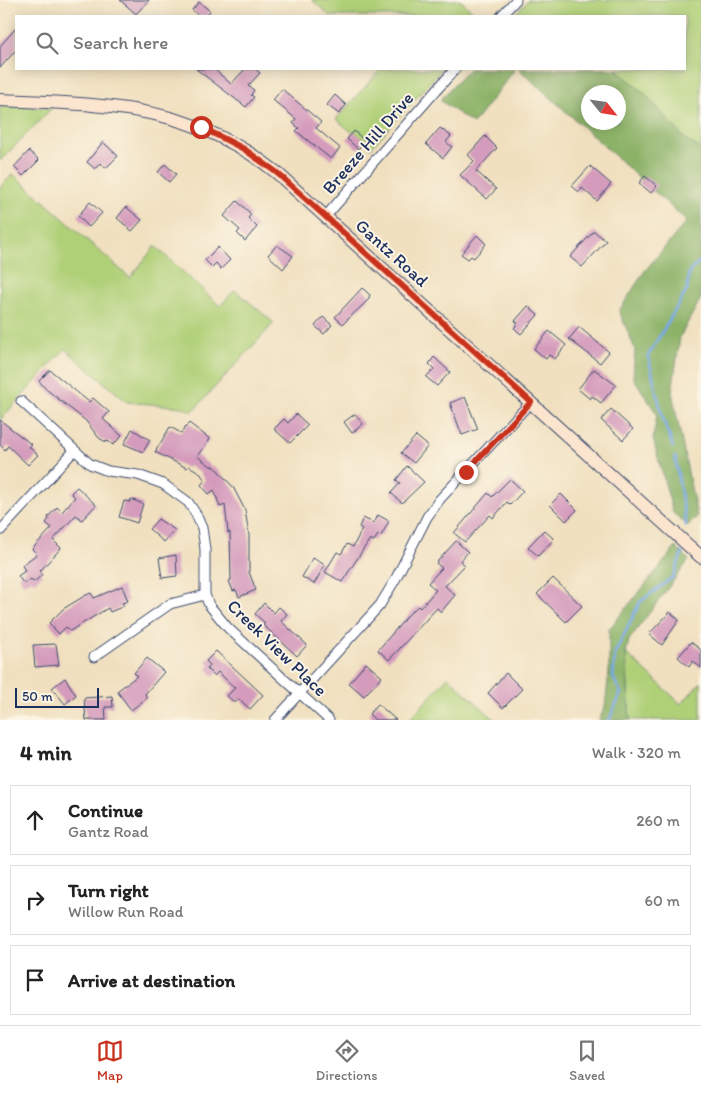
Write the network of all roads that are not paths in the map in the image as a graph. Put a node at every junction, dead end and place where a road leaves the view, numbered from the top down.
1 (516, 0) edge
2 (502, 15) edge
3 (454, 70) edge
4 (0, 100) edge
5 (326, 216) junction
6 (21, 401) dead end
7 (531, 402) junction
8 (74, 451) junction
9 (0, 531) edge
10 (701, 557) edge
11 (205, 595) junction
12 (94, 658) dead end
13 (299, 693) junction
14 (275, 720) edge
15 (329, 720) edge

1 - 2 street
3 - 5 street, Breeze Hill Drive
4 - 5 main road, Gantz Road
5 - 7 main road, Gantz Road
6 - 8 street, Creek View Place
7 - 10 main road, Gantz Road
7 - 13 street
8 - 9 street
8 - 11 street, Creek View Place
11 - 12 street
11 - 13 street, Creek View Place
13 - 14 street
13 - 15 street, Creek View Place

